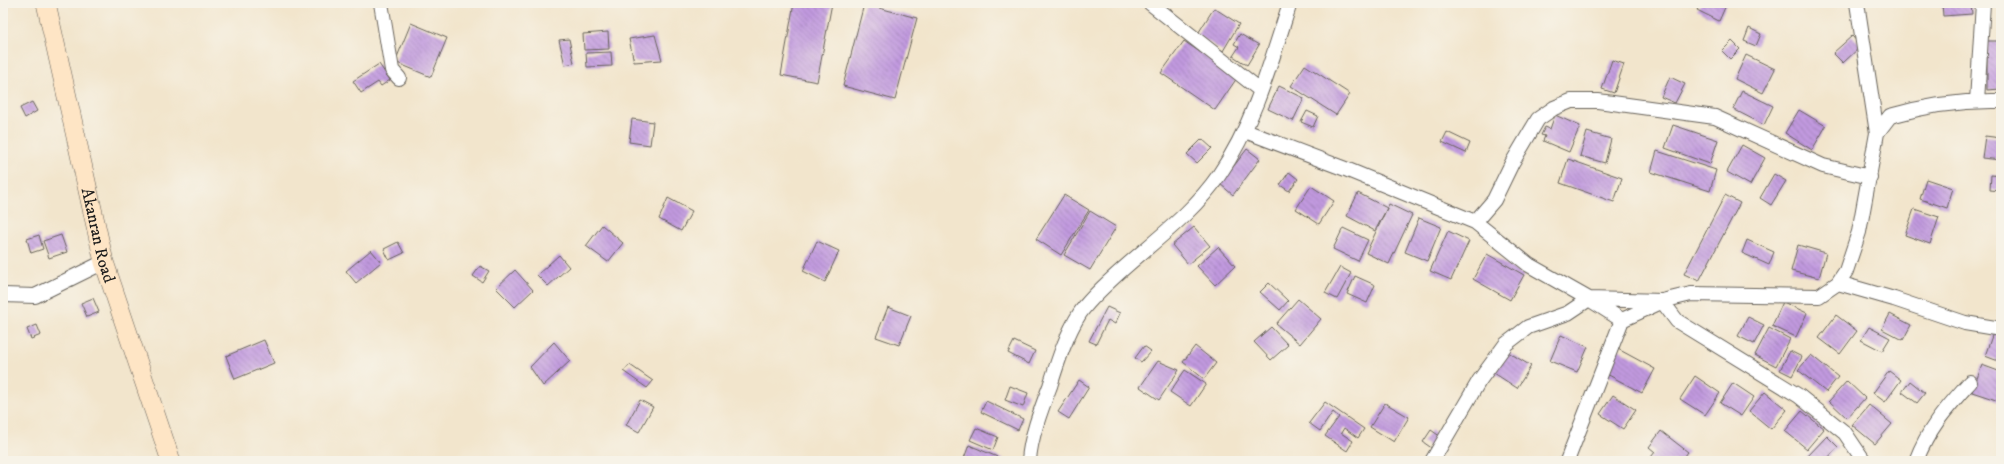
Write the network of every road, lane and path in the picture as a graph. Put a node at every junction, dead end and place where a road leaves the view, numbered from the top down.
1 (381, 3) edge
2 (1150, 3) edge
3 (1290, 3) edge
4 (1857, 3) edge
5 (1982, 3) edge
6 (50, 4) edge
7 (399, 78) dead end
8 (1260, 90) junction
9 (1977, 101) junction
10 (2001, 101) edge
11 (1245, 131) junction
12 (1877, 133) junction
13 (1870, 176) junction
14 (1475, 222) junction
15 (104, 262) junction
16 (1838, 283) junction
17 (3, 295) edge
18 (1589, 299) junction
19 (1662, 301) junction
20 (1622, 320) junction
21 (2001, 329) edge
22 (1970, 382) dead end
23 (171, 461) edge
24 (1029, 461) edge
25 (1432, 461) edge
26 (1567, 461) edge
27 (1864, 461) edge
28 (1916, 461) edge

1 - 7 street
2 - 8 street
3 - 8 street
4 - 12 street
5 - 9 street
6 - 15 main road, Akanran Road
8 - 11 street
9 - 10 street
9 - 12 street
11 - 14 street
11 - 24 street
12 - 13 street
13 - 14 street
13 - 16 street
14 - 18 street
15 - 17 street
15 - 23 main road, Akanran Road
16 - 19 street
16 - 21 street
18 - 19 street
18 - 20 street
18 - 25 street
19 - 20 street
19 - 27 street
20 - 26 street
22 - 28 street

